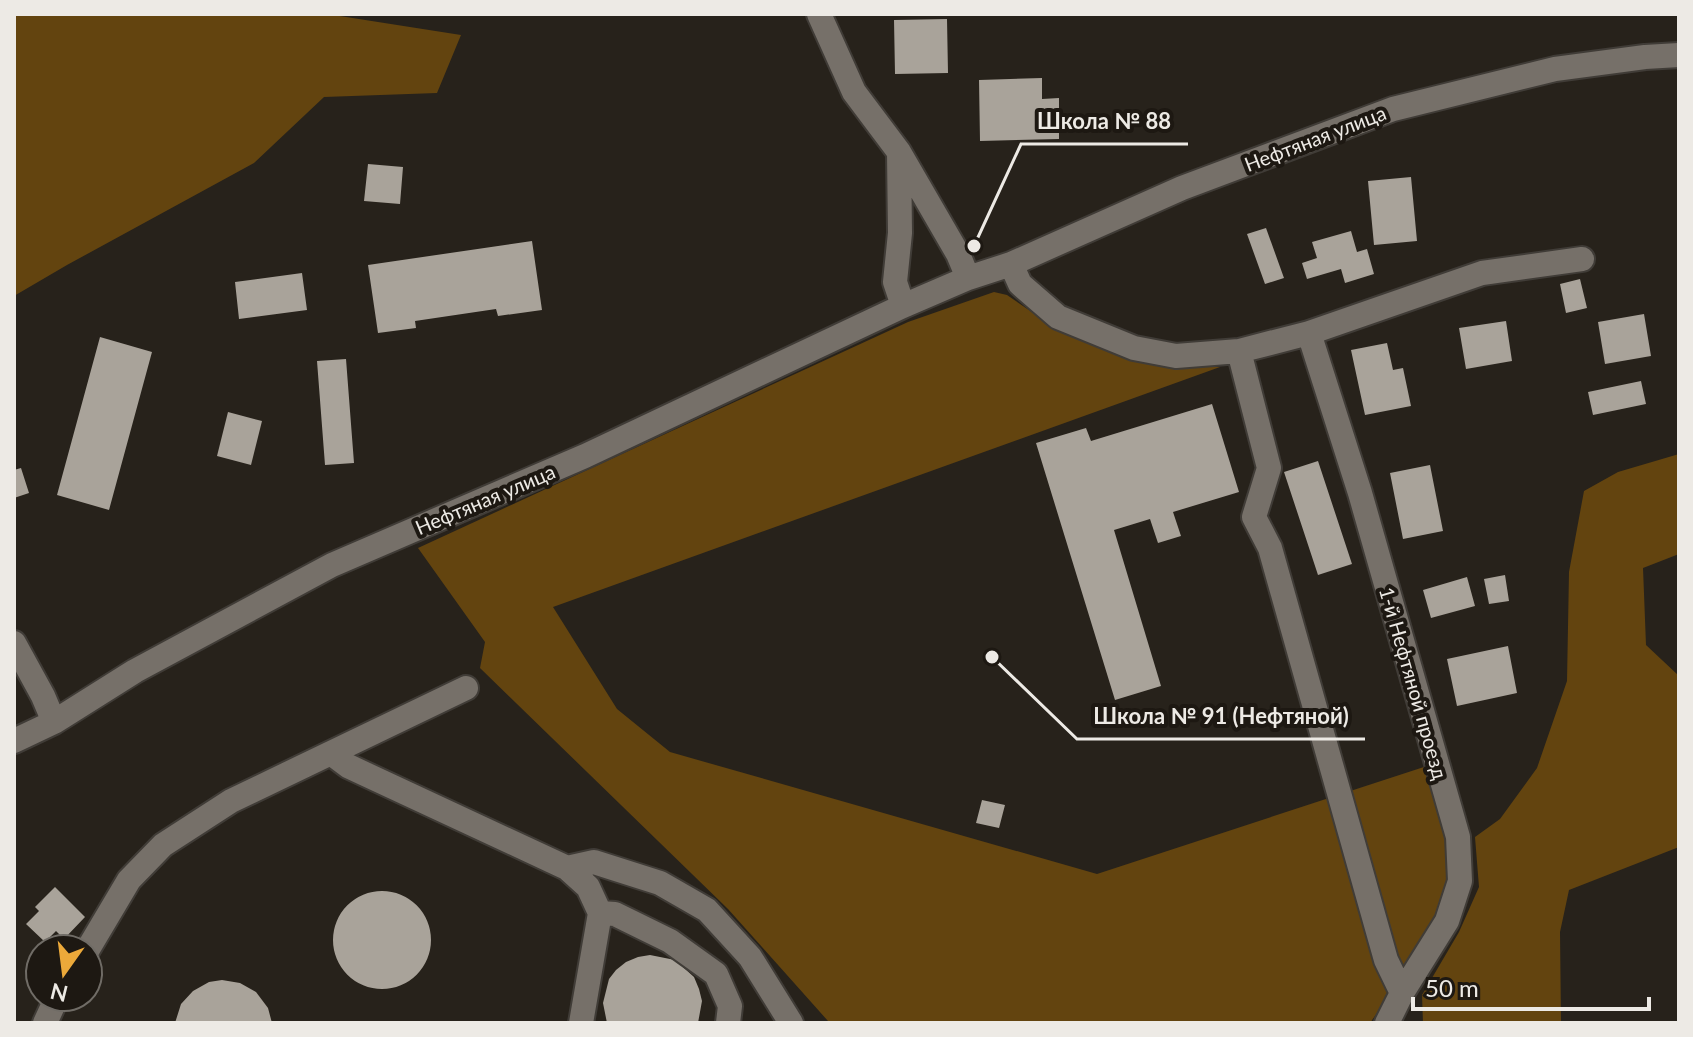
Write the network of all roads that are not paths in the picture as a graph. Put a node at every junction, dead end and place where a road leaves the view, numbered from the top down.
1 (819, 14) edge
2 (1679, 55) edge
3 (899, 152) junction
4 (1582, 259) dead end
5 (1011, 264) junction
6 (968, 278) junction
7 (903, 306) junction
8 (1309, 333) junction
9 (1239, 351) junction
10 (14, 643) edge
11 (466, 688) dead end
12 (54, 722) junction
13 (14, 741) edge
14 (332, 754) junction
15 (567, 868) junction
16 (600, 913) junction
17 (98, 933) edge
18 (1402, 993) junction
19 (581, 1023) edge
20 (728, 1023) edge
21 (791, 1023) edge
22 (1387, 1023) edge

1 - 3 street
2 - 5 street, Нефтяная улица
3 - 6 street
3 - 7 street
4 - 8 street
5 - 6 street, Нефтяная улица
5 - 9 street
6 - 7 street, Нефтяная улица
7 - 12 street, Нефтяная улица
8 - 9 street
8 - 18 street, 1-й Нефтяной проезд
9 - 18 street
10 - 12 street
11 - 14 street
12 - 13 street, Нефтяная улица
14 - 15 street
14 - 17 street
15 - 16 street
15 - 21 street
16 - 19 street
16 - 20 street
18 - 22 street, 1-й Нефтяной проезд

